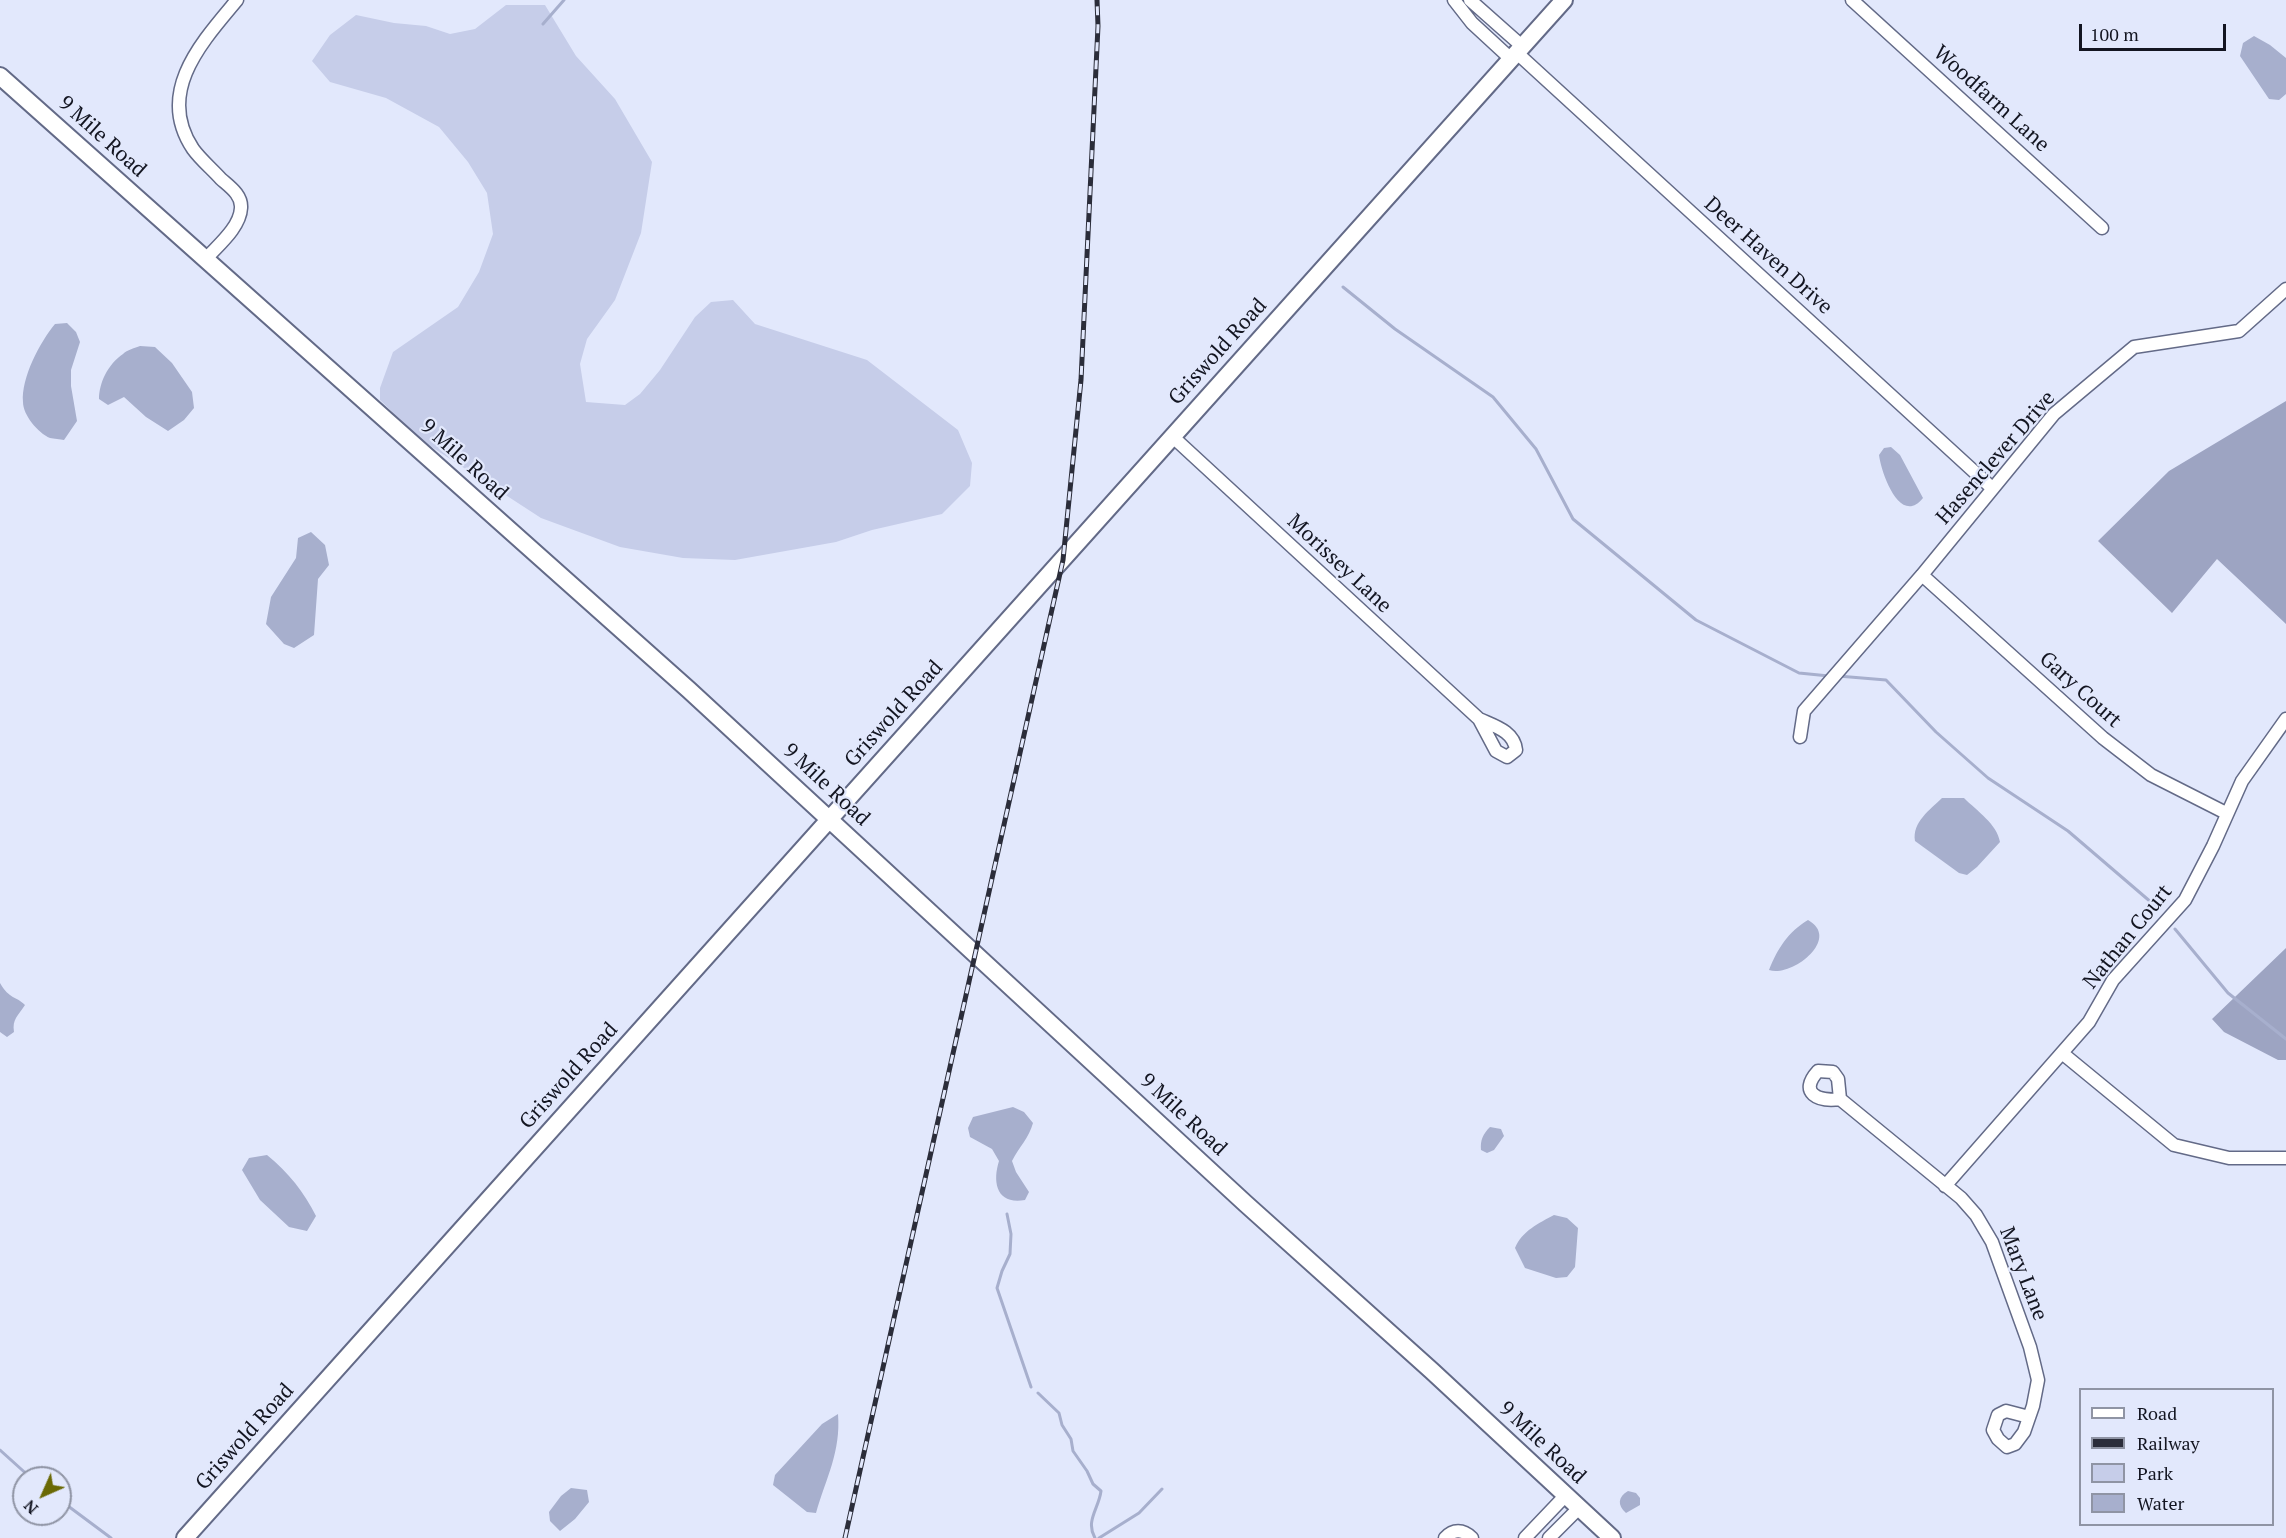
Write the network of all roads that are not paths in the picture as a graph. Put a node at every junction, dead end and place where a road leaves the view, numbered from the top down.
1 (237, 0) edge
2 (1454, 0) edge
3 (1470, 0) edge
4 (1564, 0) edge
5 (1852, 0) edge
6 (1517, 53) junction
7 (0, 76) edge
8 (2102, 228) dead end
9 (205, 260) junction
10 (2286, 289) edge
11 (1173, 437) junction
12 (1992, 488) junction
13 (1922, 575) junction
14 (1479, 719) dead end
15 (2286, 719) edge
16 (1800, 738) dead end
17 (2226, 813) junction
18 (830, 819) junction
19 (2062, 1053) junction
20 (1840, 1099) dead end
21 (2286, 1158) edge
22 (1945, 1185) junction
23 (2029, 1417) dead end
24 (1565, 1496) junction
25 (1578, 1508) junction
26 (185, 1538) edge
27 (1444, 1538) edge
28 (1472, 1538) edge
29 (1525, 1538) edge
30 (1549, 1538) edge
31 (1612, 1538) edge

1 - 9 street
2 - 6 street
3 - 6 street
4 - 6 street, Griswold Road
5 - 8 street, Woodfarm Lane
6 - 11 street, Griswold Road
6 - 12 street, Deer Haven Drive
7 - 9 street, 9 Mile Road
9 - 18 street, 9 Mile Road
10 - 12 street, Hasenclever Drive
11 - 14 street, Morissey Lane
11 - 18 street, Griswold Road
12 - 13 street, Hasenclever Drive
13 - 16 street, Hasenclever Drive
13 - 17 street, Gary Court
15 - 17 street, Nathan Court
17 - 19 street, Nathan Court
18 - 24 street, 9 Mile Road
18 - 26 street, Griswold Road
19 - 21 street
19 - 22 street, Nathan Court
20 - 22 street, Mary Lane
22 - 23 street, Mary Lane
24 - 25 street, 9 Mile Road
24 - 29 street
25 - 30 street
25 - 31 street, 9 Mile Road
27 - 28 street

